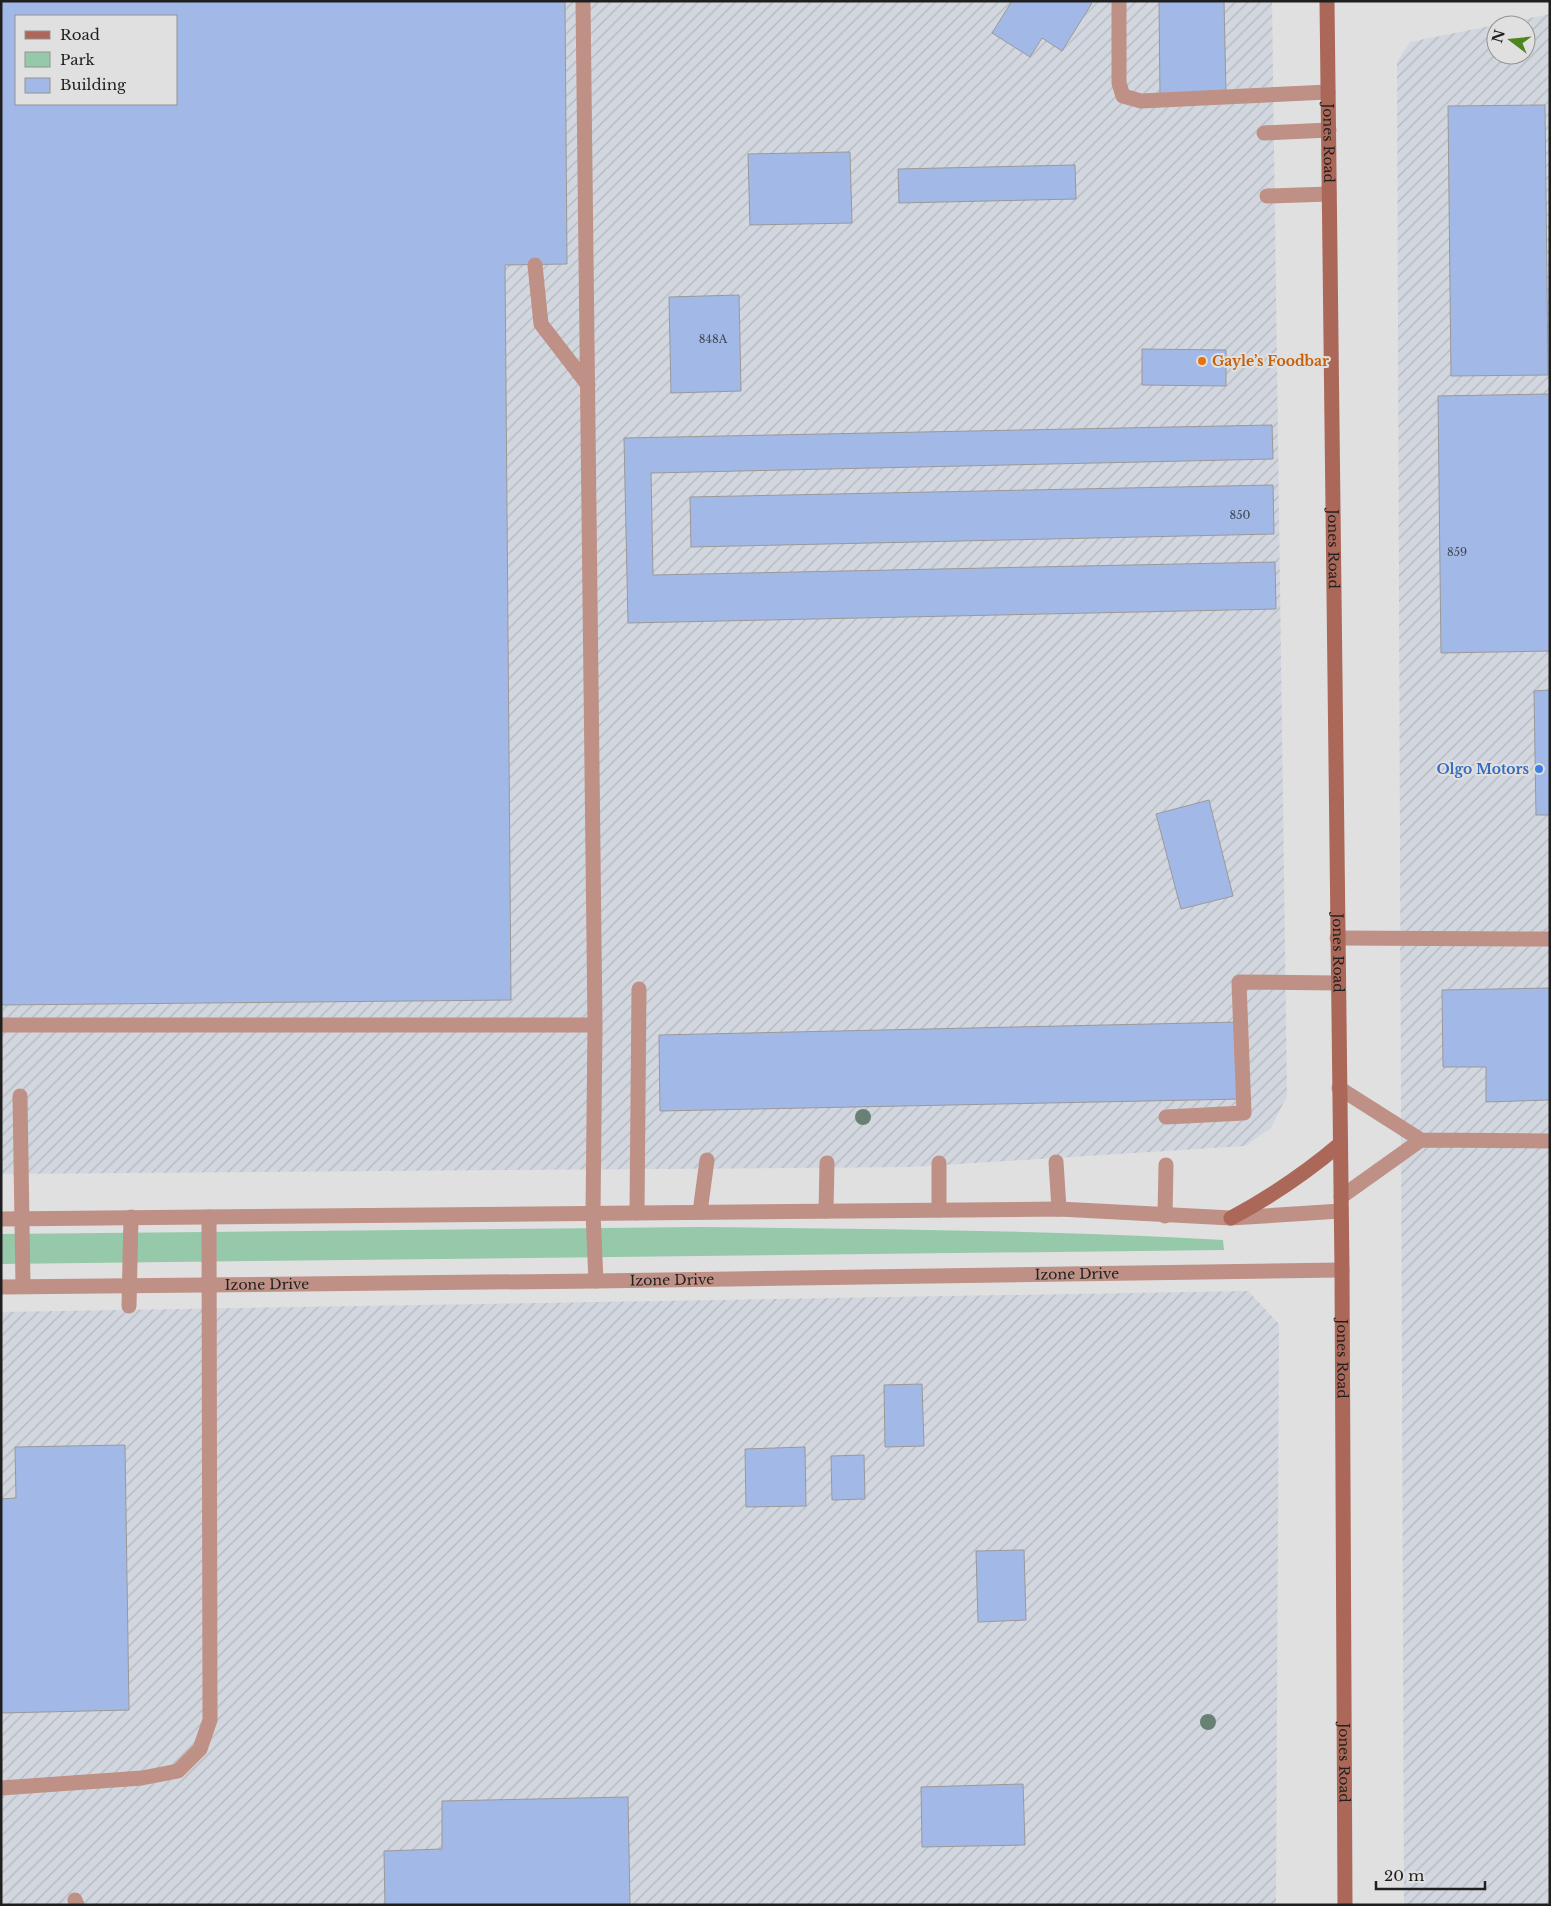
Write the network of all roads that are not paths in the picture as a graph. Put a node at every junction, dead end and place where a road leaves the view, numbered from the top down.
1 (583, 1) edge
2 (1119, 1) edge
3 (1327, 1) edge
4 (1328, 92) junction
5 (1329, 130) junction
6 (1264, 133) dead end
7 (1329, 194) junction
8 (1267, 196) dead end
9 (535, 264) dead end
10 (588, 385) junction
11 (1338, 938) junction
12 (1550, 940) edge
13 (1338, 983) junction
14 (639, 990) dead end
15 (595, 1024) junction
16 (1, 1025) edge
17 (1340, 1088) junction
18 (20, 1096) dead end
19 (1166, 1117) dead end
20 (1420, 1140) junction
21 (1550, 1141) edge
22 (1340, 1144) junction
23 (707, 1160) dead end
24 (1056, 1162) dead end
25 (827, 1163) dead end
26 (939, 1163) dead end
27 (1166, 1165) dead end
28 (1341, 1204) junction
29 (1059, 1209) junction
30 (939, 1210) junction
31 (826, 1211) junction
32 (700, 1212) junction
33 (593, 1213) junction
34 (637, 1213) junction
35 (1166, 1216) junction
36 (132, 1217) junction
37 (209, 1217) junction
38 (21, 1218) junction
39 (1231, 1218) junction
40 (1, 1219) edge
41 (1342, 1270) junction
42 (596, 1281) junction
43 (209, 1285) junction
44 (23, 1286) junction
45 (130, 1286) junction
46 (1, 1287) edge
47 (129, 1306) dead end
48 (1, 1788) edge
49 (1345, 1905) edge

1 - 10 street
2 - 4 street
3 - 4 main road, Jones Road
4 - 5 main road, Jones Road
5 - 6 street
5 - 7 main road, Jones Road
7 - 8 street
7 - 11 main road, Jones Road
9 - 10 street
10 - 15 street
11 - 12 street
11 - 13 main road, Jones Road
13 - 17 main road, Jones Road
13 - 19 street
14 - 34 street
15 - 16 street
15 - 33 street
17 - 20 street
17 - 22 main road, Jones Road
18 - 38 street
20 - 21 street
20 - 28 street
22 - 28 main road, Jones Road
22 - 39 main road
23 - 32 street
24 - 29 street
25 - 31 street
26 - 30 street
27 - 35 street
28 - 39 street
28 - 41 main road, Jones Road
29 - 30 street
29 - 35 street
30 - 31 street
31 - 32 street
32 - 34 street
33 - 34 street
33 - 37 street
33 - 42 street
35 - 39 street
36 - 37 street
36 - 38 street
36 - 45 street
37 - 43 street
38 - 40 street
38 - 44 street
41 - 42 street, Izone Drive
41 - 49 main road, Jones Road
42 - 43 street, Izone Drive
43 - 45 street, Izone Drive
43 - 48 street
44 - 45 street, Izone Drive
44 - 46 street, Izone Drive
45 - 47 street

